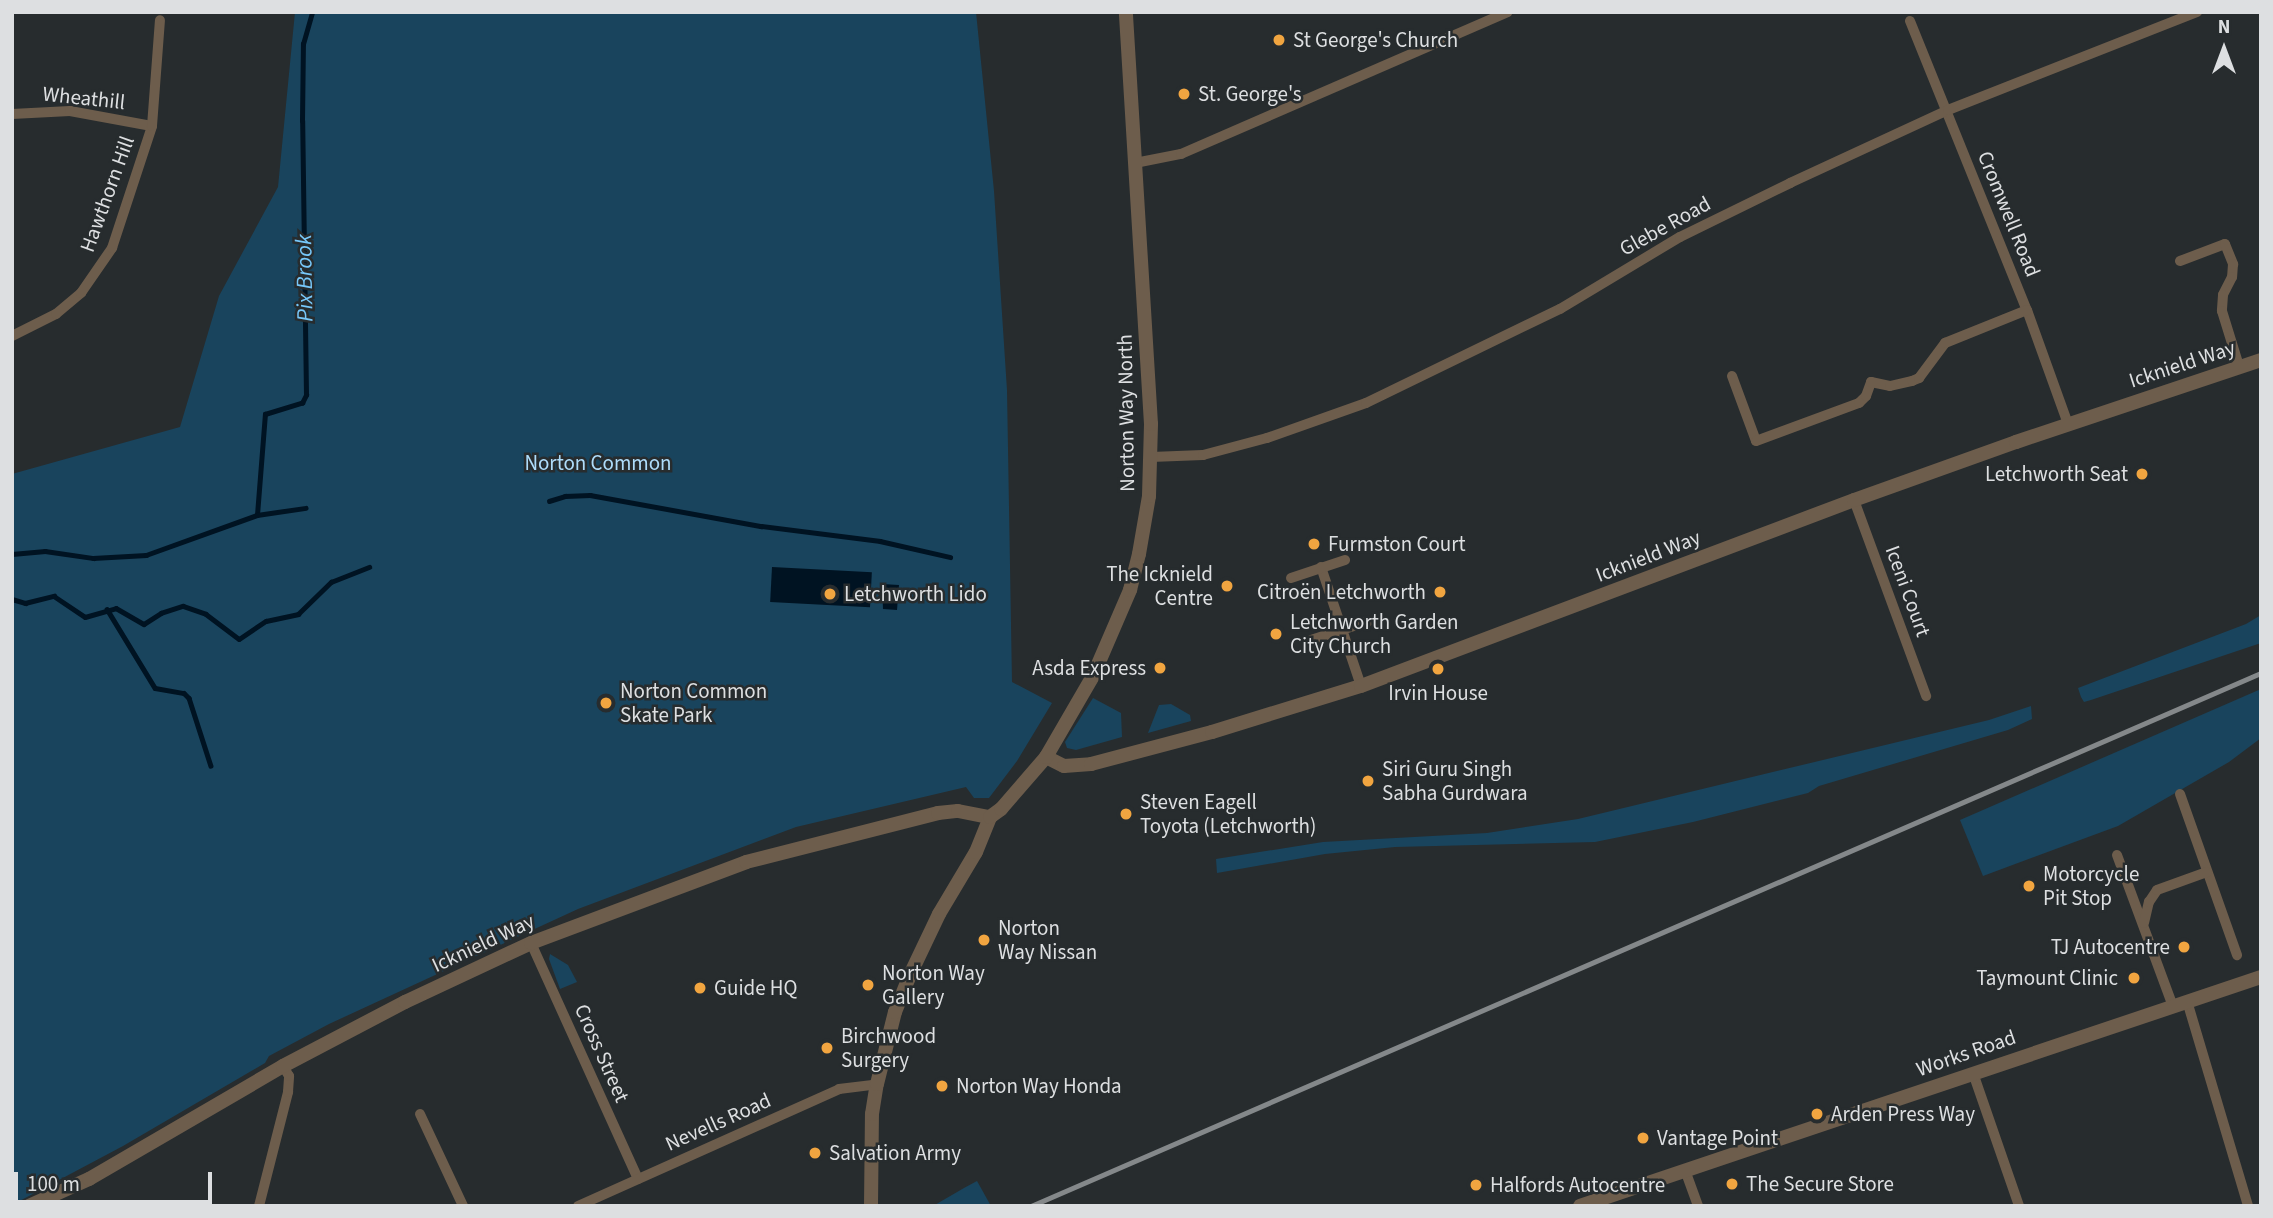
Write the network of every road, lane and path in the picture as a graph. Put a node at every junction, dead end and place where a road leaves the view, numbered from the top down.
1 (1126, 12) edge
2 (1507, 12) edge
3 (2197, 12) edge
4 (160, 20) dead end
5 (1910, 21) dead end
6 (1948, 110) junction
7 (12, 114) edge
8 (152, 126) junction
9 (1135, 163) junction
10 (2180, 261) dead end
11 (2027, 310) junction
12 (12, 336) edge
13 (2261, 360) edge
14 (2239, 366) junction
15 (1732, 376) dead end
16 (2068, 424) junction
17 (1151, 457) junction
18 (1853, 500) junction
19 (1345, 560) dead end
20 (1321, 567) junction
21 (1291, 578) dead end
22 (1369, 621) dead end
23 (1342, 629) junction
24 (1311, 640) dead end
25 (1361, 686) junction
26 (1926, 696) dead end
27 (1046, 757) junction
28 (2180, 794) dead end
29 (990, 817) junction
30 (2118, 855) dead end
31 (2207, 872) junction
32 (2144, 923) junction
33 (531, 943) junction
34 (2237, 955) dead end
35 (2261, 977) edge
36 (2180, 1004) junction
37 (283, 1066) junction
38 (1973, 1073) junction
39 (877, 1084) junction
40 (420, 1114) dead end
41 (1685, 1170) junction
42 (638, 1178) junction
43 (29, 1206) edge
44 (259, 1206) edge
45 (463, 1206) edge
46 (578, 1206) edge
47 (872, 1206) edge
48 (1580, 1206) edge
49 (1699, 1206) edge
50 (2019, 1206) edge
51 (2248, 1206) edge

1 - 9 street, Norton Way North
2 - 9 street
3 - 6 street, Glebe Road
4 - 8 street, Hawthorn Hill
5 - 6 street, Cromwell Road
6 - 11 street, Cromwell Road
6 - 17 street, Glebe Road
7 - 8 street, Wheathill
8 - 12 street, Hawthorn Hill
9 - 17 street, Norton Way North
10 - 14 street
11 - 15 street
11 - 16 street, Cromwell Road
13 - 14 street, Icknield Way
14 - 16 street, Icknield Way
16 - 18 street, Icknield Way
17 - 27 street, Norton Way North
18 - 25 street, Icknield Way
18 - 26 street, Iceni Court
19 - 20 street
20 - 21 street
20 - 23 street
22 - 23 street
23 - 24 street
23 - 25 street
25 - 27 street, Icknield Way
27 - 29 street, Norton Way North
28 - 31 street
29 - 33 street, Icknield Way
29 - 39 street, Norton Way North
30 - 32 street
31 - 32 street
31 - 34 street
32 - 36 street
33 - 37 street, Icknield Way
33 - 42 street, Cross Street
35 - 36 street, Works Road
36 - 38 street, Works Road
36 - 51 street
37 - 43 street, Icknield Way
37 - 44 street
38 - 41 street, Works Road
38 - 50 street
39 - 42 street, Nevells Road
39 - 47 street, Norton Way North
40 - 45 street
41 - 48 street, Works Road
41 - 49 street
42 - 46 street, Nevells Road

